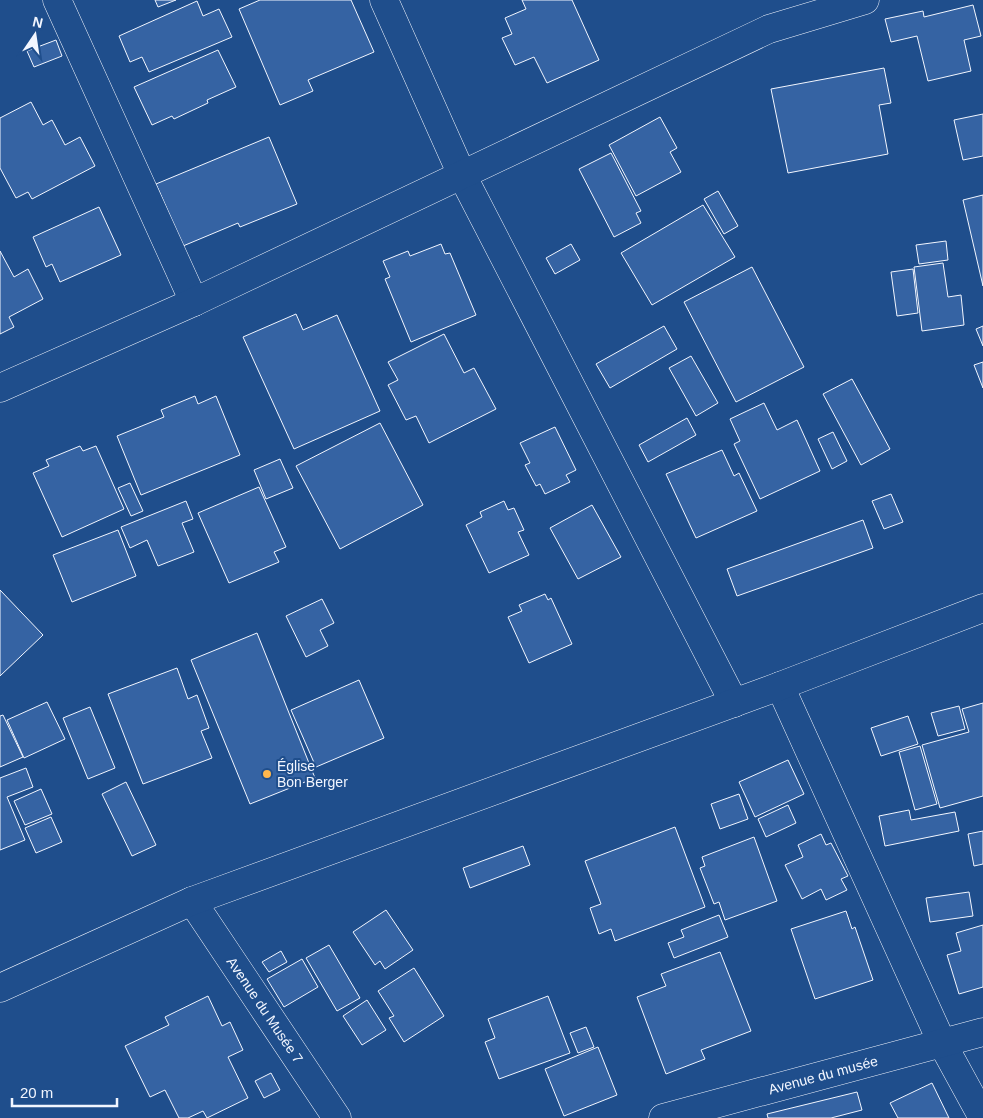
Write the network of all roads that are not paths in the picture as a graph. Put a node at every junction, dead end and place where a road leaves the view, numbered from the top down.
1 (57, 0) edge
2 (384, 0) edge
3 (866, 0) edge
4 (462, 175) junction
5 (194, 302) junction
6 (0, 388) edge
7 (983, 608) edge
8 (780, 686) junction
9 (734, 702) junction
10 (192, 901) junction
11 (0, 988) edge
12 (983, 1032) edge
13 (942, 1043) junction
14 (337, 1118) edge
15 (663, 1118) edge
16 (983, 1118) edge

1 - 5 street
2 - 4 street
3 - 4 street
4 - 5 street
4 - 9 street
5 - 6 street
7 - 8 street
8 - 9 street
8 - 13 street
9 - 10 street
10 - 11 street
10 - 14 street, Avenue du Musée 7
12 - 13 street, Avenue du musée
13 - 15 street, Avenue du musée
13 - 16 street

